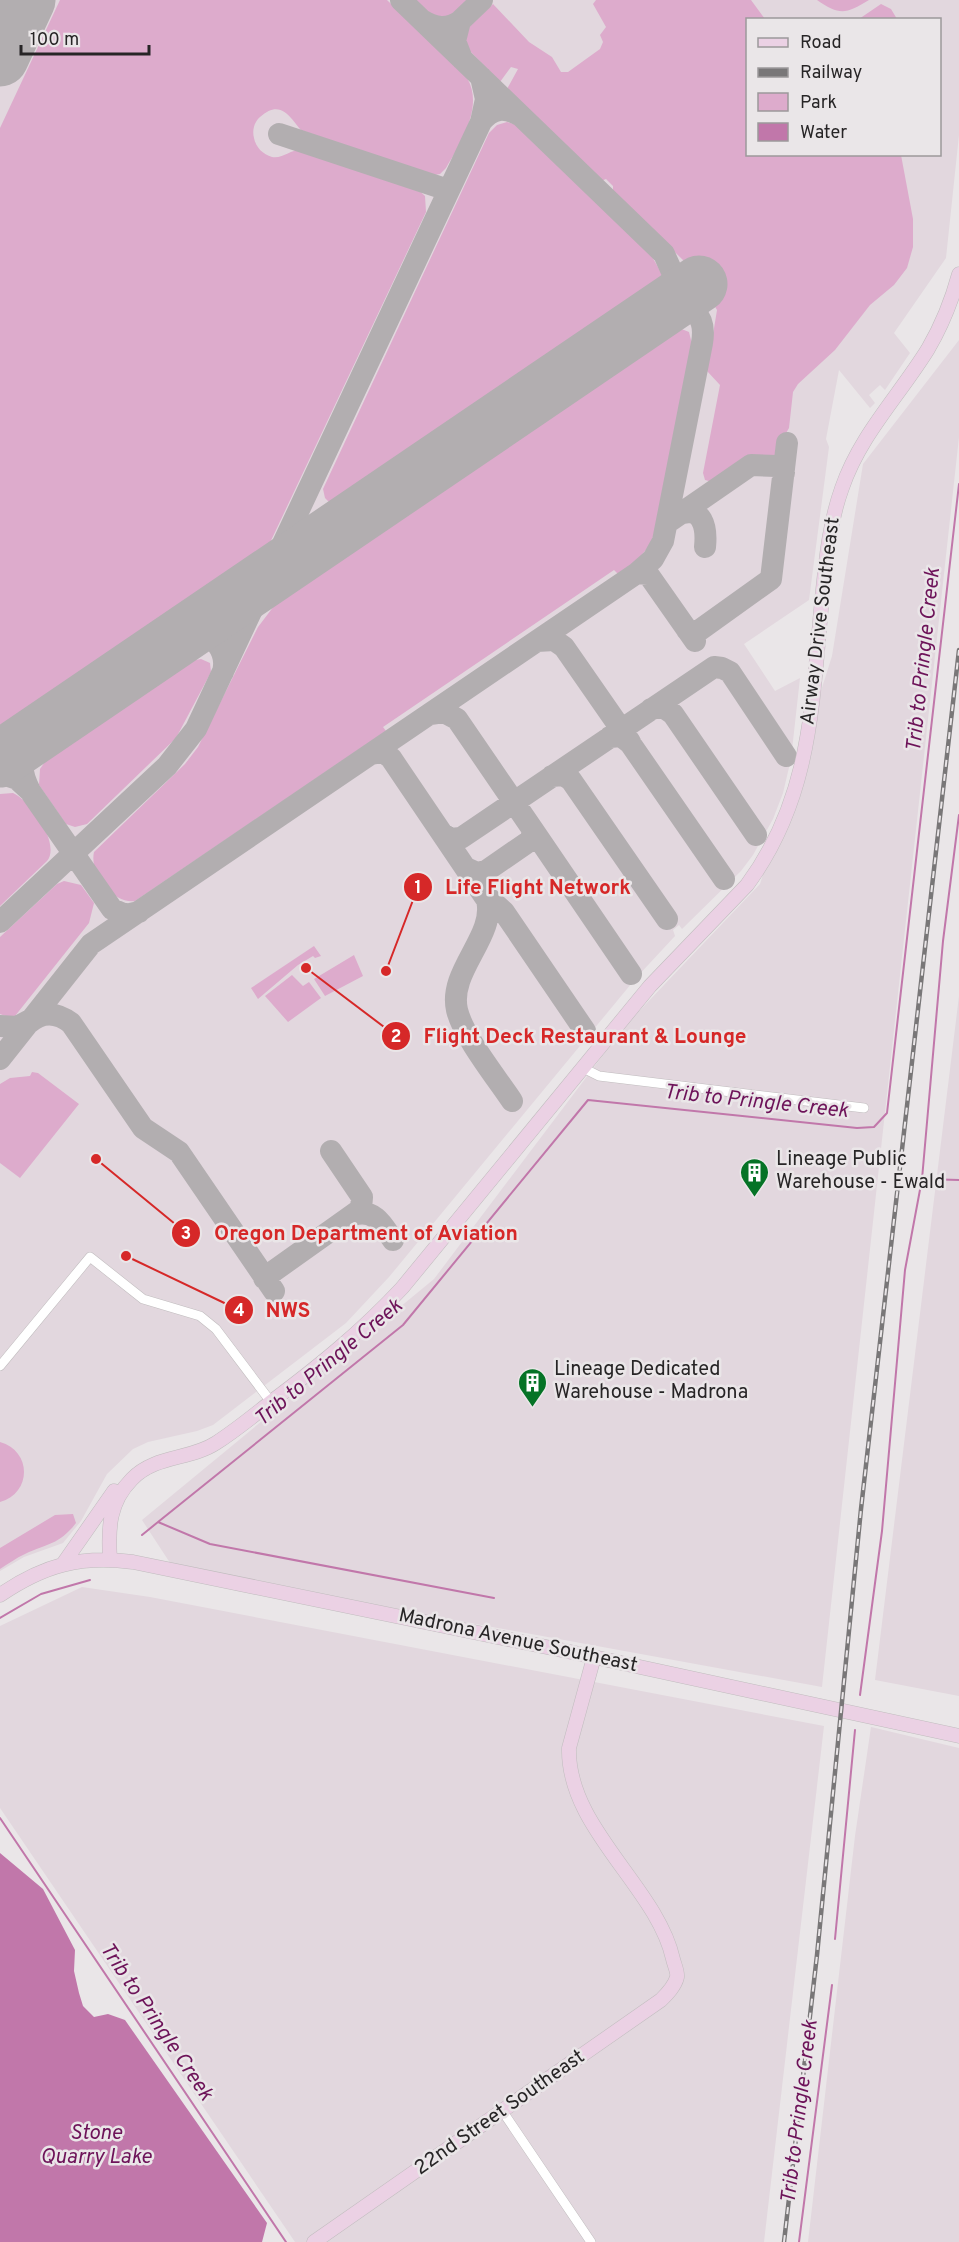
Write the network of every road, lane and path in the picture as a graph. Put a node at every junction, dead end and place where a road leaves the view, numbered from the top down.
1 (959, 274) edge
2 (583, 1068) junction
3 (864, 1108) dead end
4 (0, 1366) edge
5 (271, 1402) junction
6 (132, 1478) junction
7 (110, 1559) junction
8 (69, 1562) junction
9 (1, 1593) edge
10 (594, 1657) junction
11 (959, 1736) edge
12 (503, 2112) junction
13 (315, 2242) edge
14 (591, 2242) edge

1 - 2 street, Airway Drive Southeast
2 - 3 street
2 - 5 street, Airway Drive Southeast
4 - 5 street
5 - 6 street, Airway Drive Southeast
6 - 7 street
6 - 8 street, Airway Drive Southeast
7 - 8 street, Madrona Avenue Southeast
7 - 10 street, Madrona Avenue Southeast
8 - 9 street, Madrona Avenue Southeast
10 - 11 street, Madrona Avenue Southeast
10 - 12 street, 22nd Street Southeast
12 - 13 street, 22nd Street Southeast
12 - 14 street

